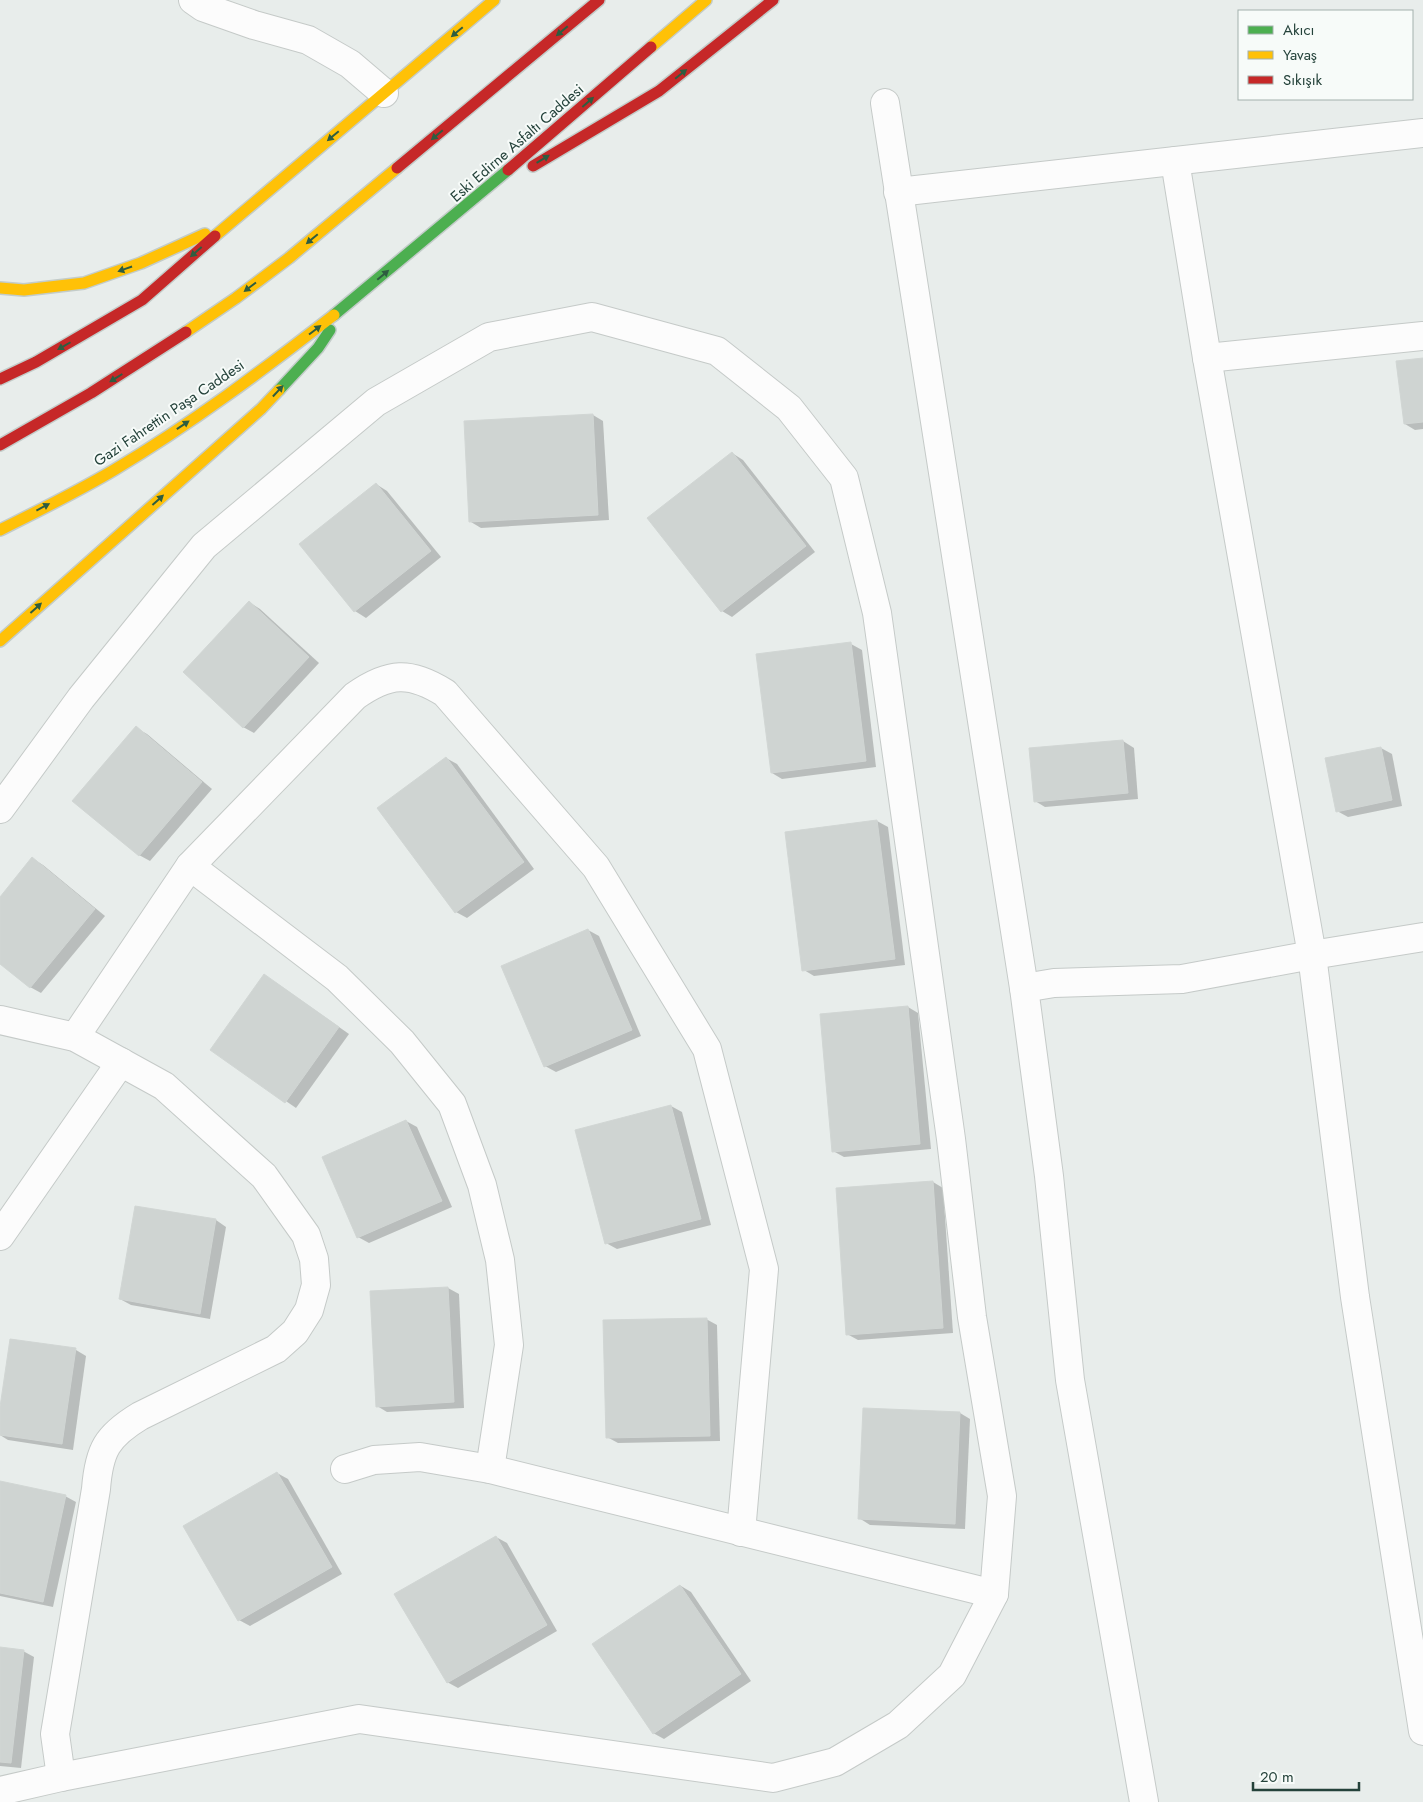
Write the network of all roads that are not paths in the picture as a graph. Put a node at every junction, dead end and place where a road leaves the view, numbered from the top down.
1 (193, 0) edge
2 (494, 0) edge
3 (599, 0) edge
4 (706, 0) edge
5 (773, 0) edge
6 (384, 93) junction
7 (885, 103) dead end
8 (1423, 133) edge
9 (1175, 161) junction
10 (898, 192) junction
11 (471, 202) junction
12 (233, 220) junction
13 (0, 288) edge
14 (346, 307) junction
15 (1423, 336) edge
16 (1207, 358) junction
17 (0, 379) edge
18 (0, 445) edge
19 (0, 530) edge
20 (0, 641) edge
21 (0, 809) edge
22 (190, 866) junction
23 (1423, 937) edge
24 (1312, 955) junction
25 (1024, 988) junction
26 (0, 1020) edge
27 (75, 1037) junction
28 (121, 1062) junction
29 (0, 1236) edge
30 (345, 1469) dead end
31 (490, 1470) junction
32 (741, 1532) junction
33 (994, 1594) junction
34 (1423, 1731) edge
35 (61, 1777) junction
36 (0, 1791) edge
37 (1144, 1802) edge

1 - 6 street
2 -> 6 highway
3 -> 18 highway
11 -> 4 highway, Eski Edirne Asfaltı Caddesi
11 -> 5 highway
6 -> 12 highway
7 - 10 street
8 - 9 street
9 - 10 street
9 - 16 street
10 - 25 street
14 -> 11 highway, Eski Edirne Asfaltı Caddesi
12 -> 13 highway
12 -> 17 highway
19 -> 14 highway, Gazi Fahrettin Paşa Caddesi
20 -> 14 highway
15 - 16 street
16 - 24 street
21 - 33 street
22 - 27 street
22 - 31 street
22 - 32 street
23 - 24 street
24 - 25 street
24 - 34 street
25 - 37 street
26 - 27 street
27 - 28 street
28 - 29 street
28 - 35 street
30 - 31 street
31 - 32 street
32 - 33 street
33 - 35 street
35 - 36 street

